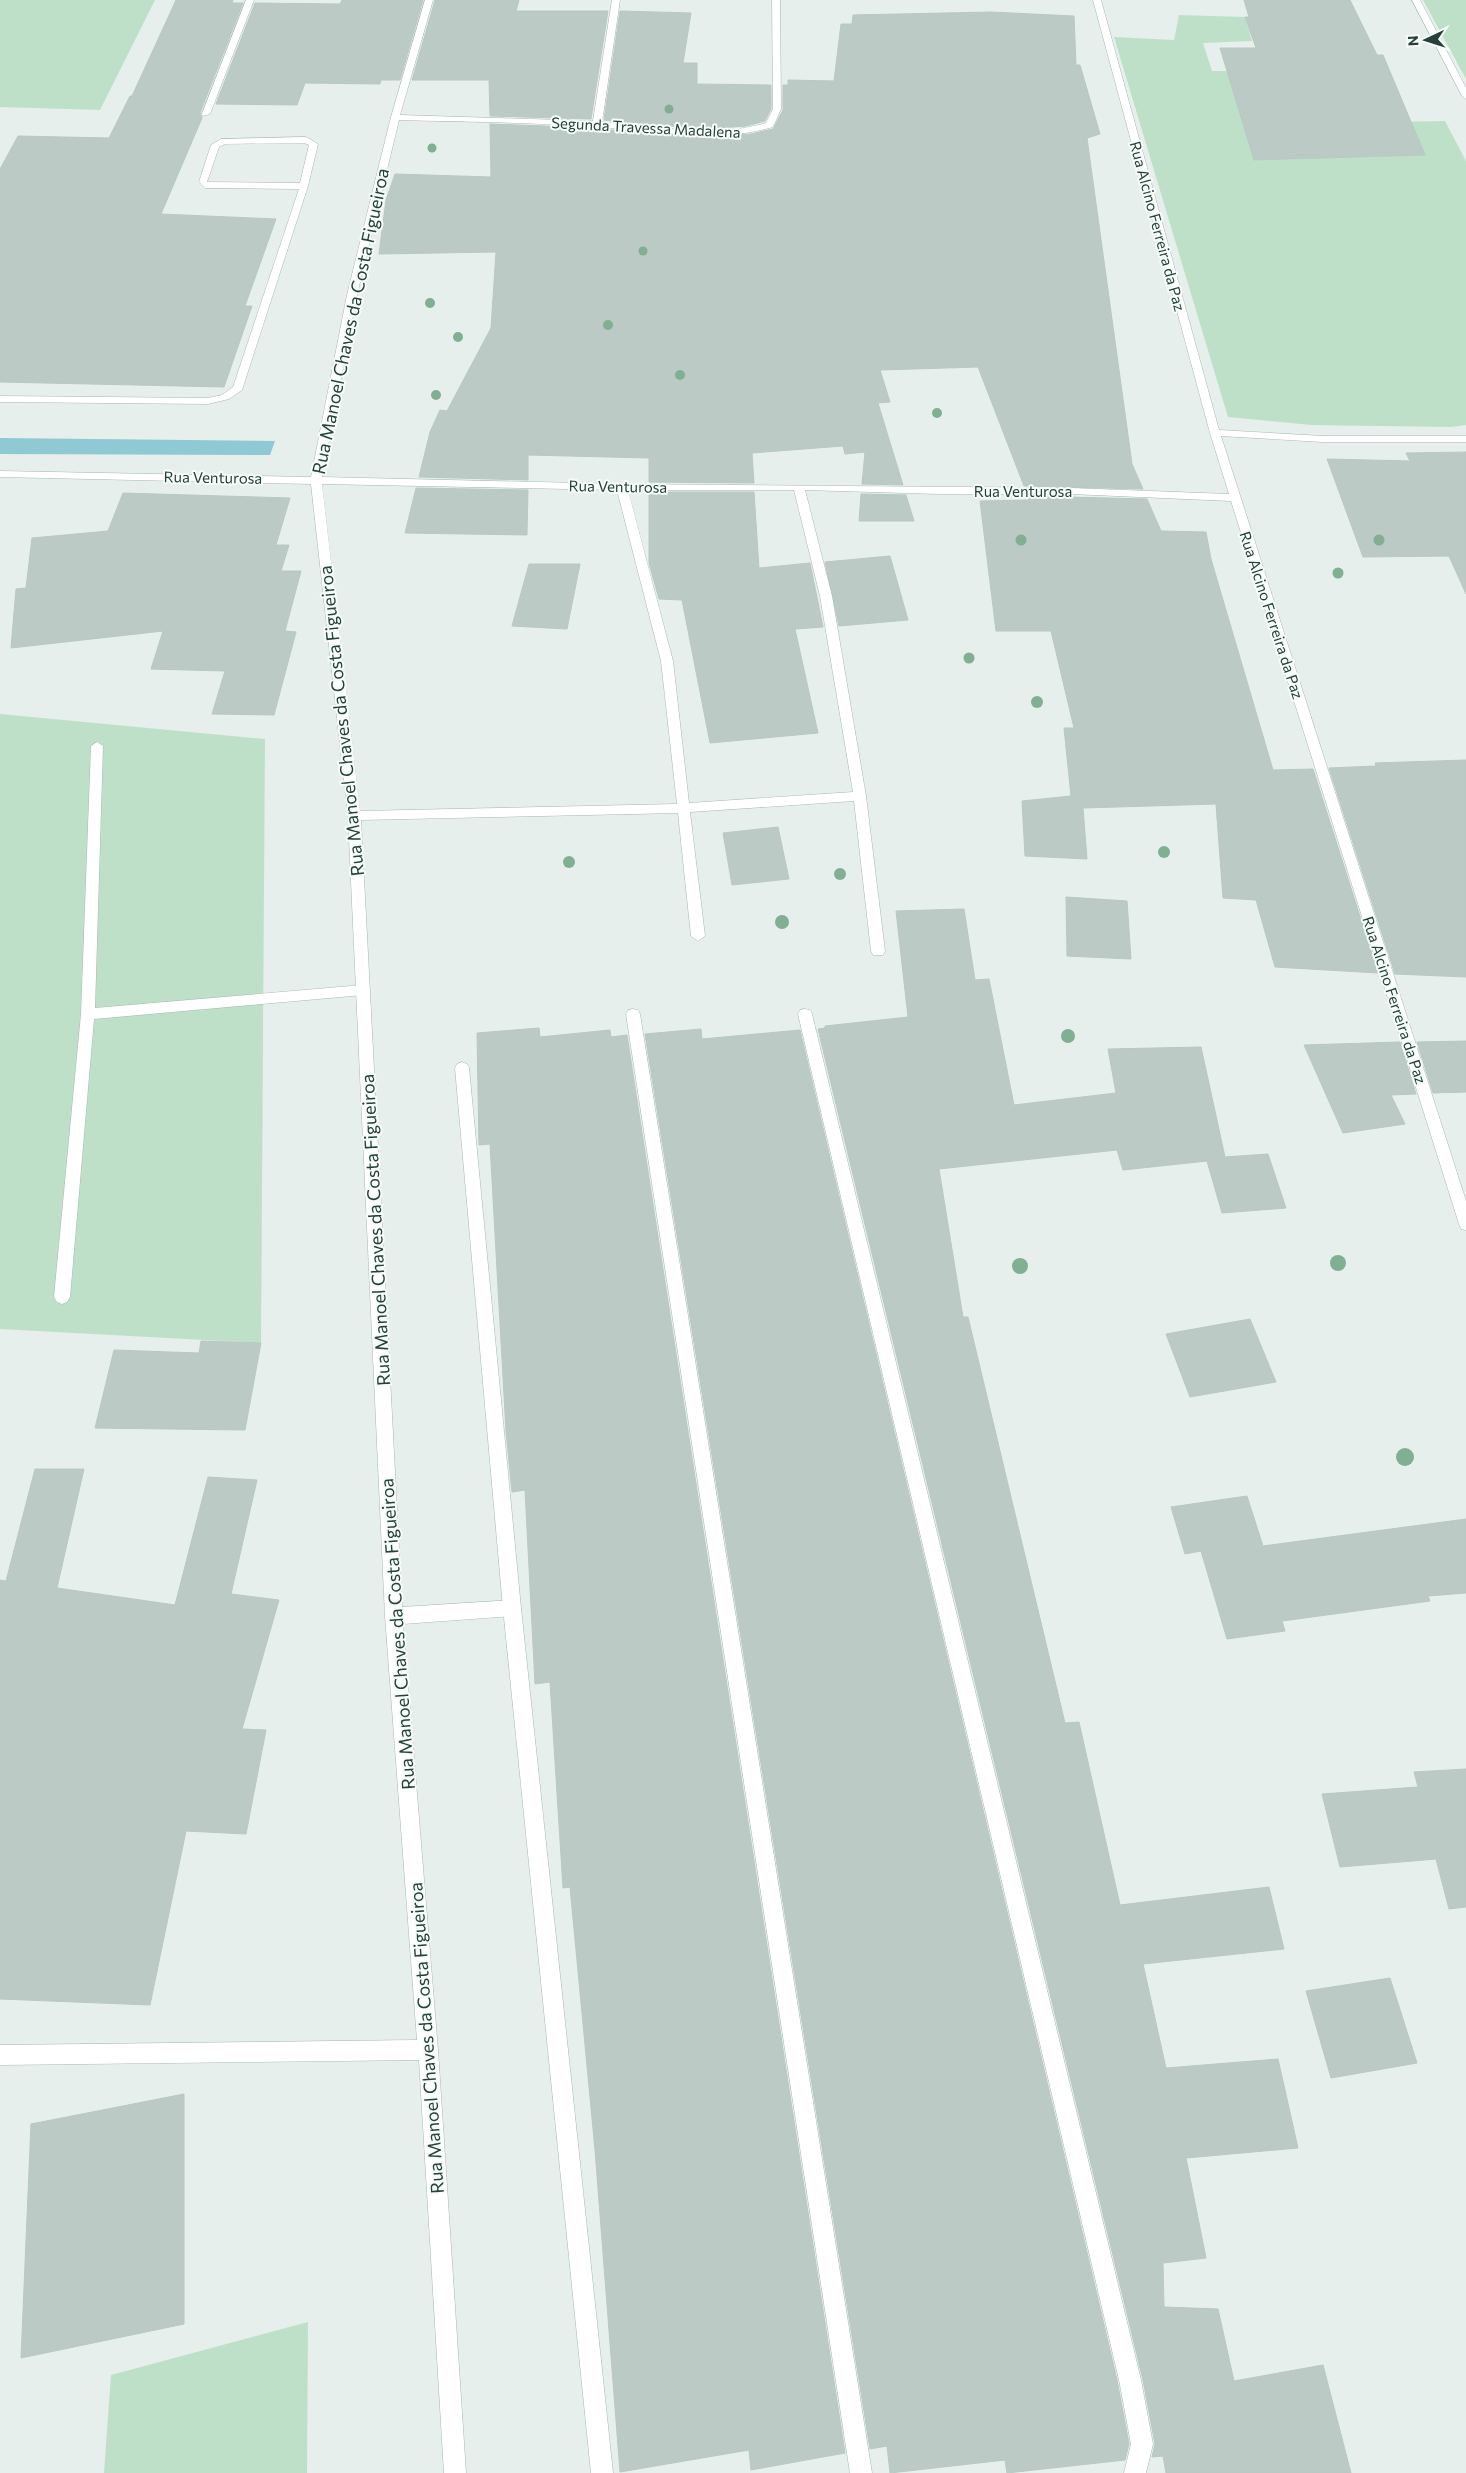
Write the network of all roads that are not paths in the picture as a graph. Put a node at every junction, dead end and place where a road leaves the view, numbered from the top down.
1 (250, 0) edge
2 (429, 0) edge
3 (616, 0) edge
4 (776, 0) edge
5 (1097, 0) edge
6 (1416, 0) edge
7 (1466, 96) edge
8 (206, 114) dead end
9 (395, 117) junction
10 (597, 124) junction
11 (304, 186) junction
12 (0, 399) edge
13 (1215, 433) junction
14 (1466, 439) edge
15 (0, 474) edge
16 (316, 479) junction
17 (799, 486) junction
18 (622, 487) junction
19 (1235, 498) junction
20 (97, 746) dead end
21 (860, 796) junction
22 (683, 808) junction
23 (354, 816) junction
24 (698, 936) dead end
25 (878, 951) dead end
26 (363, 990) junction
27 (88, 1014) junction
28 (632, 1014) dead end
29 (805, 1014) dead end
30 (462, 1068) dead end
31 (1466, 1224) edge
32 (62, 1297) dead end
33 (512, 1608) junction
34 (394, 1616) junction
35 (428, 2050) junction
36 (0, 2055) edge
37 (455, 2473) edge
38 (602, 2473) edge
39 (861, 2473) edge
40 (1135, 2473) edge

1 - 8 street
2 - 9 street, Rua Manoel Chaves da Costa Figueiroa
3 - 10 street
4 - 10 street, Segunda Travessa Madalena
5 - 13 street, Rua Alcino Ferreira da Paz
6 - 7 street
9 - 10 street, Segunda Travessa Madalena
9 - 16 street, Rua Manoel Chaves da Costa Figueiroa
11 - 11 street
11 - 12 street
13 - 14 street
13 - 19 street, Rua Alcino Ferreira da Paz
15 - 16 street, Rua Venturosa
16 - 18 street, Rua Venturosa
16 - 23 street, Rua Manoel Chaves da Costa Figueiroa
17 - 18 street, Rua Venturosa
17 - 19 street, Rua Venturosa
17 - 21 street
18 - 22 street
19 - 31 street, Rua Alcino Ferreira da Paz
20 - 27 street
21 - 22 street
21 - 25 street
22 - 23 street
22 - 24 street
23 - 26 street, Rua Manoel Chaves da Costa Figueiroa
26 - 27 street
26 - 34 street, Rua Manoel Chaves da Costa Figueiroa
27 - 32 street
28 - 39 street
29 - 40 street
30 - 33 street
33 - 34 street
33 - 38 street
34 - 35 street, Rua Manoel Chaves da Costa Figueiroa
35 - 36 street
35 - 37 street, Rua Manoel Chaves da Costa Figueiroa

